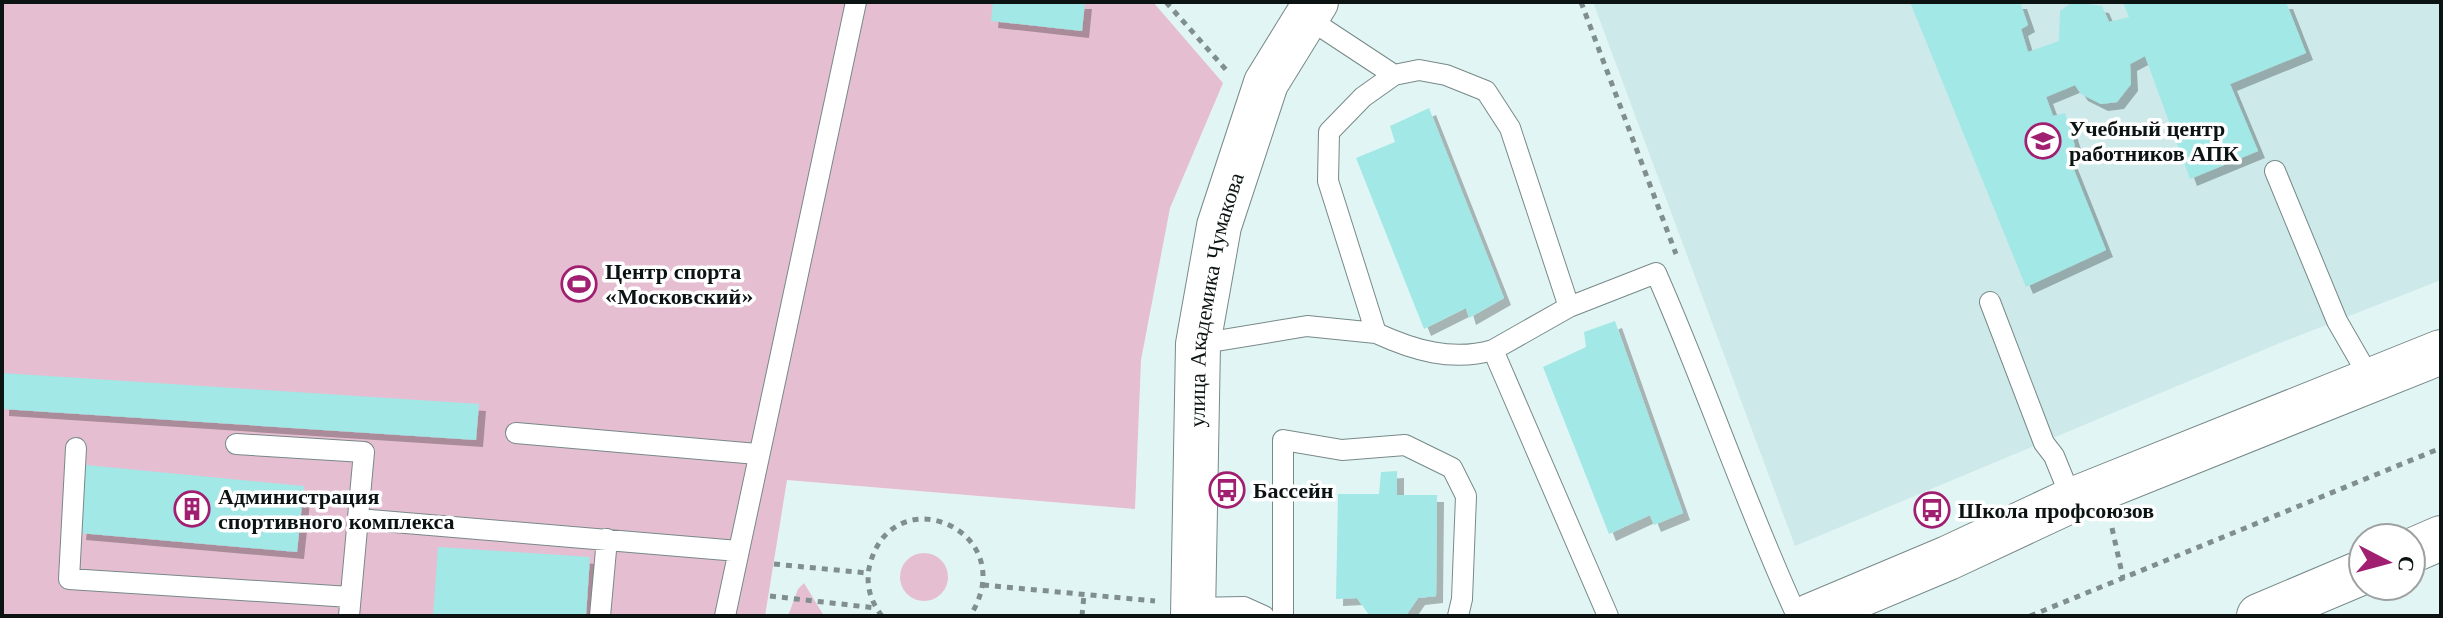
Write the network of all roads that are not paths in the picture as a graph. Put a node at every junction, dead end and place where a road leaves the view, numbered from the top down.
1 (856, 2) edge
2 (1309, 7) edge
3 (1394, 75) junction
4 (2275, 171) dead end
5 (1990, 302) dead end
6 (1569, 307) junction
7 (1376, 333) junction
8 (1198, 344) junction
9 (1493, 350) junction
10 (2441, 352) edge
11 (2371, 380) junction
12 (516, 433) dead end
13 (236, 444) dead end
14 (76, 448) dead end
15 (757, 454) junction
16 (2072, 500) junction
17 (358, 519) junction
18 (607, 539) junction
19 (738, 551) junction
20 (2347, 579) edge
21 (350, 606) edge
22 (1180, 608) edge
23 (600, 616) edge
24 (725, 616) edge
25 (1264, 616) edge
26 (1283, 616) edge
27 (1458, 616) edge
28 (1608, 616) edge
29 (1797, 616) edge
30 (1810, 616) edge
31 (2259, 616) edge

1 - 15 lane
2 - 3 lane
2 - 8 street, улица Академика Чумакова
3 - 6 lane
3 - 7 lane
4 - 11 lane
5 - 16 lane
6 - 9 lane
6 - 29 lane
7 - 8 lane
7 - 9 lane
8 - 22 street, улица Академика Чумакова
9 - 28 lane
10 - 11 street
11 - 16 street
12 - 15 lane
13 - 17 lane
14 - 21 lane
15 - 19 lane
16 - 30 street
17 - 18 lane
17 - 21 lane
18 - 19 lane
18 - 23 lane
19 - 24 lane
20 - 31 street
22 - 25 lane
26 - 27 lane

